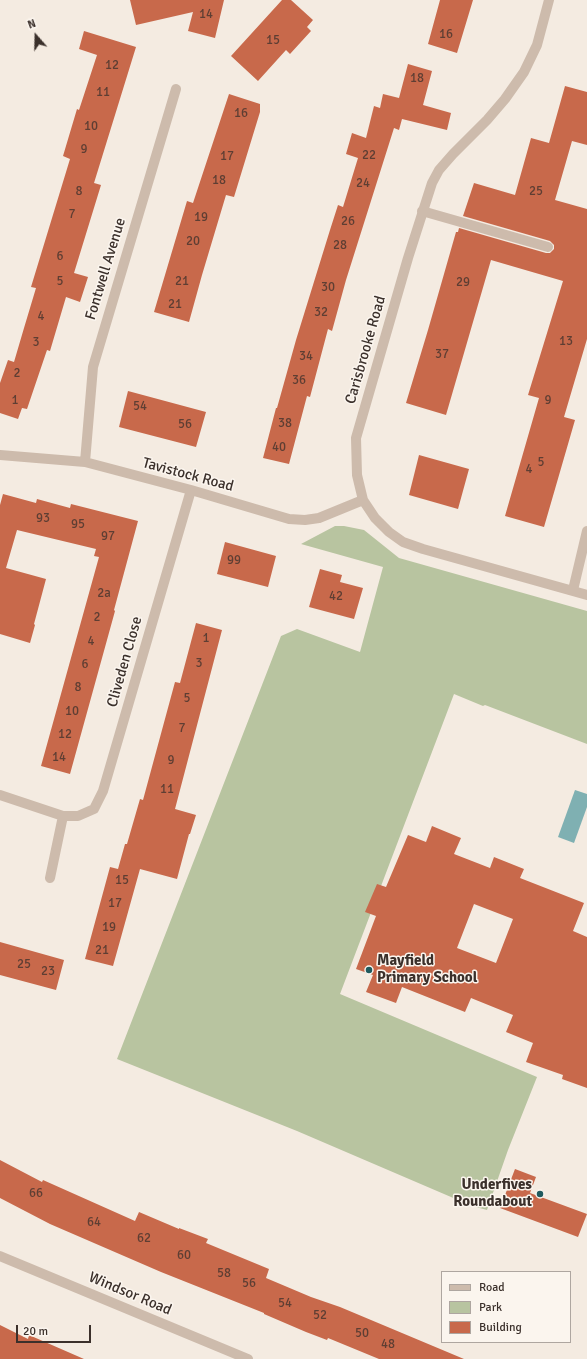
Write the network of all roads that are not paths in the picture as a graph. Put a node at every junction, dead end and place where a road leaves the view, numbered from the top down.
1 (549, 0) edge
2 (176, 89) dead end
3 (422, 211) junction
4 (548, 246) dead end
5 (0, 455) edge
6 (85, 462) junction
7 (191, 490) junction
8 (363, 500) junction
9 (587, 531) edge
10 (573, 590) junction
11 (587, 595) edge
12 (0, 795) edge
13 (63, 816) junction
14 (50, 878) dead end
15 (0, 1256) edge
16 (248, 1359) edge

1 - 3 street, Carisbrooke Road
2 - 6 street, Fontwell Avenue
3 - 4 street
3 - 8 street, Carisbrooke Road
5 - 6 street, Tavistock Road
6 - 7 street, Tavistock Road
7 - 8 street, Tavistock Road
7 - 13 street, Cliveden Close
8 - 10 street, Carisbrooke Road
9 - 10 street
10 - 11 street, Carisbrooke Road
12 - 13 street, Cliveden Close
13 - 14 street
15 - 16 street, Windsor Road

